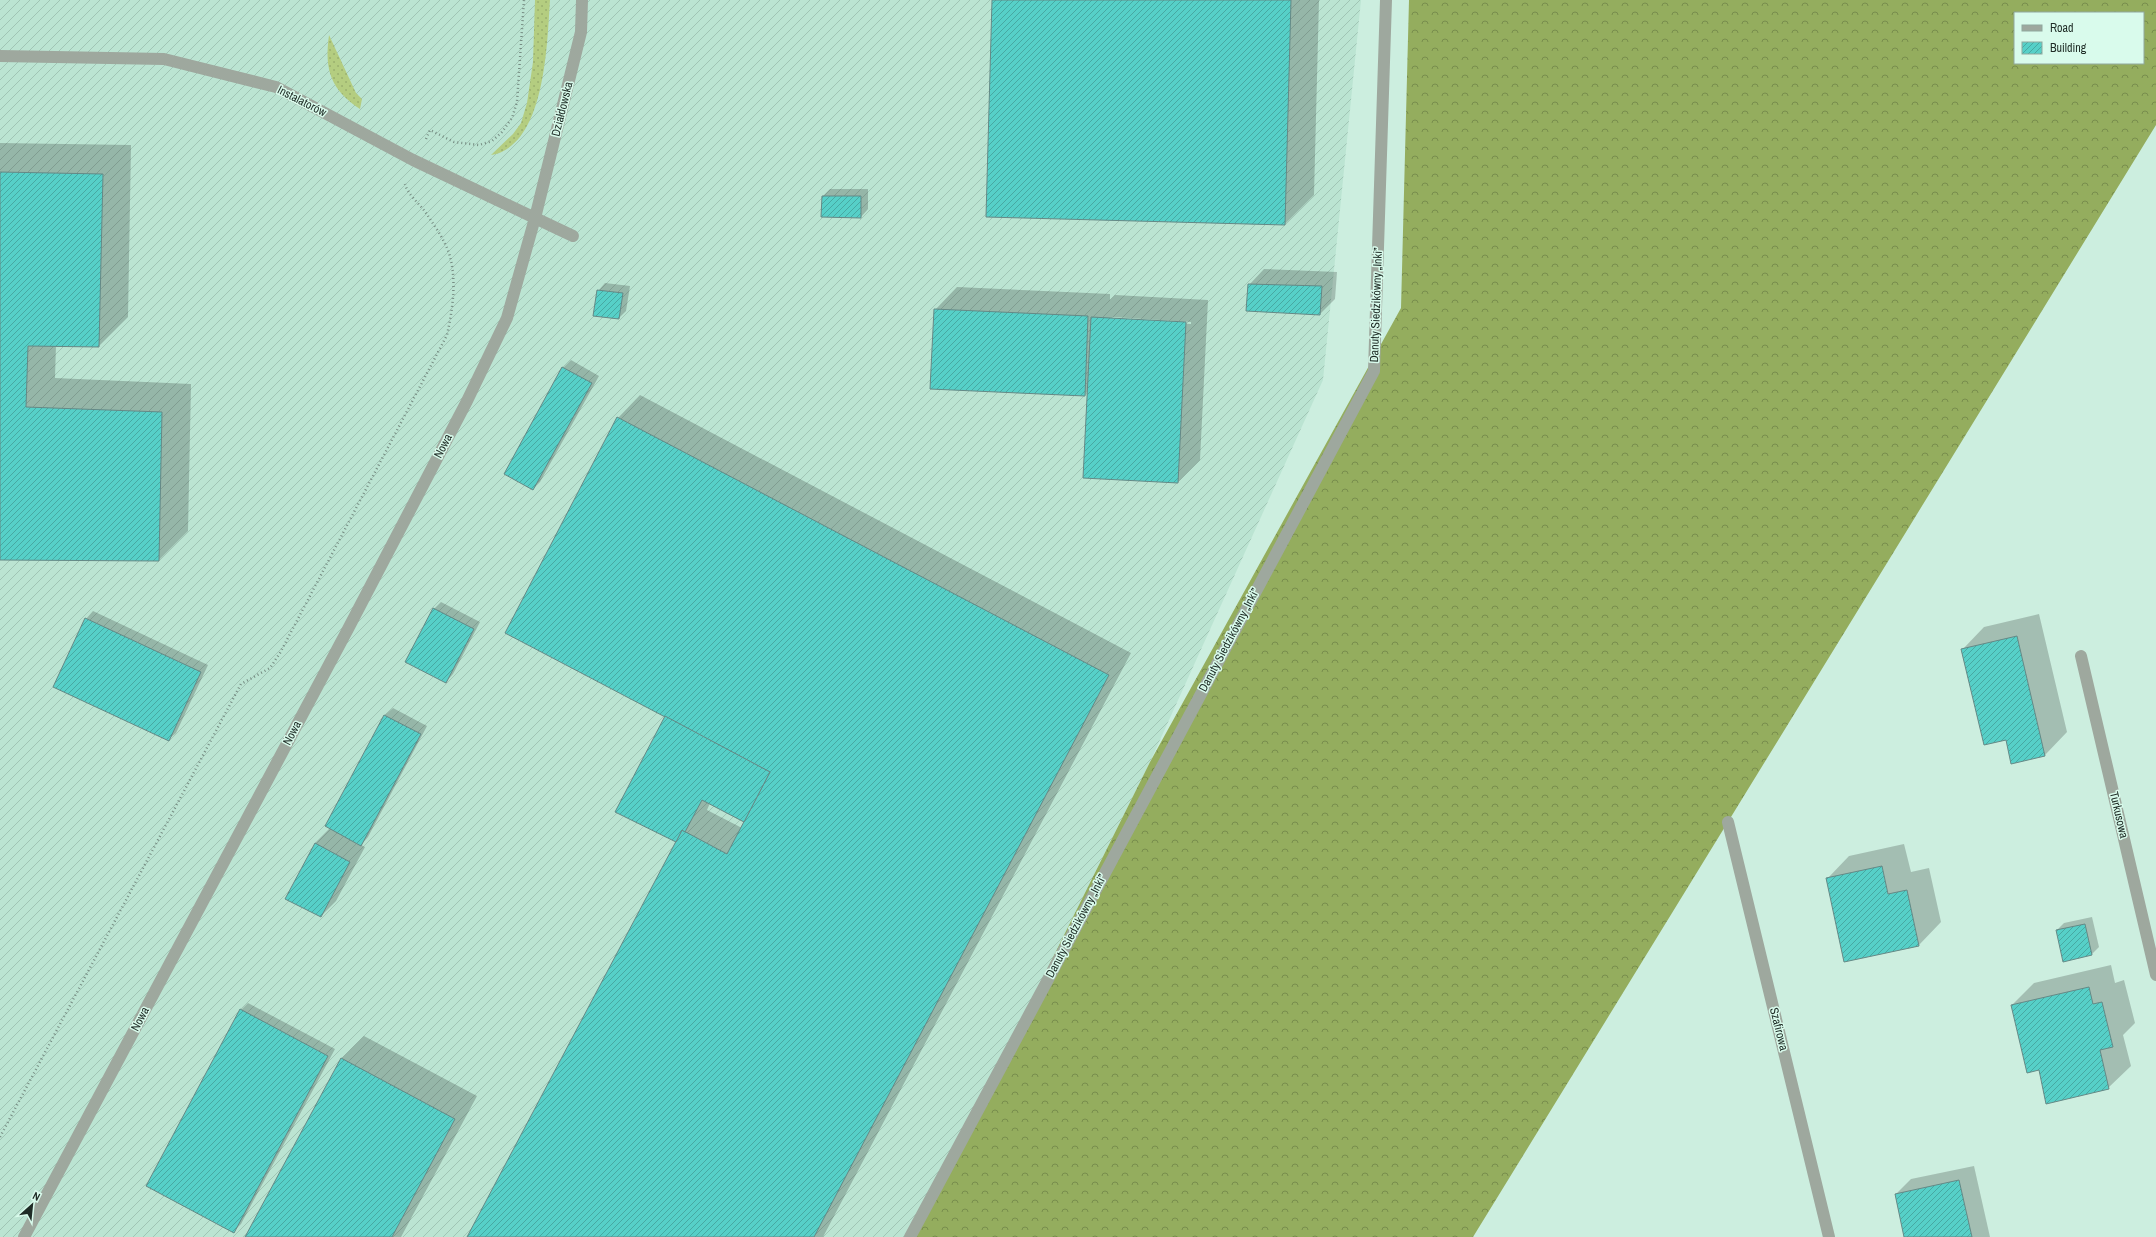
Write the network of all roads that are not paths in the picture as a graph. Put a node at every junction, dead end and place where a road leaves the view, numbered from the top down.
1 (582, 0) edge
2 (1386, 0) edge
3 (0, 56) edge
4 (535, 218) junction
5 (573, 236) dead end
6 (2081, 656) dead end
7 (1728, 822) dead end
8 (2156, 975) edge
9 (24, 1237) edge
10 (910, 1237) edge
11 (1829, 1237) edge

1 - 4 street, Działdowska
2 - 10 street, Danuty Siedzikówny „Inki”
3 - 4 street, Instalatorów
4 - 5 street, Instalatorów
4 - 9 street, Nowa
6 - 8 street, Turkusowa
7 - 11 street, Szafirowa

